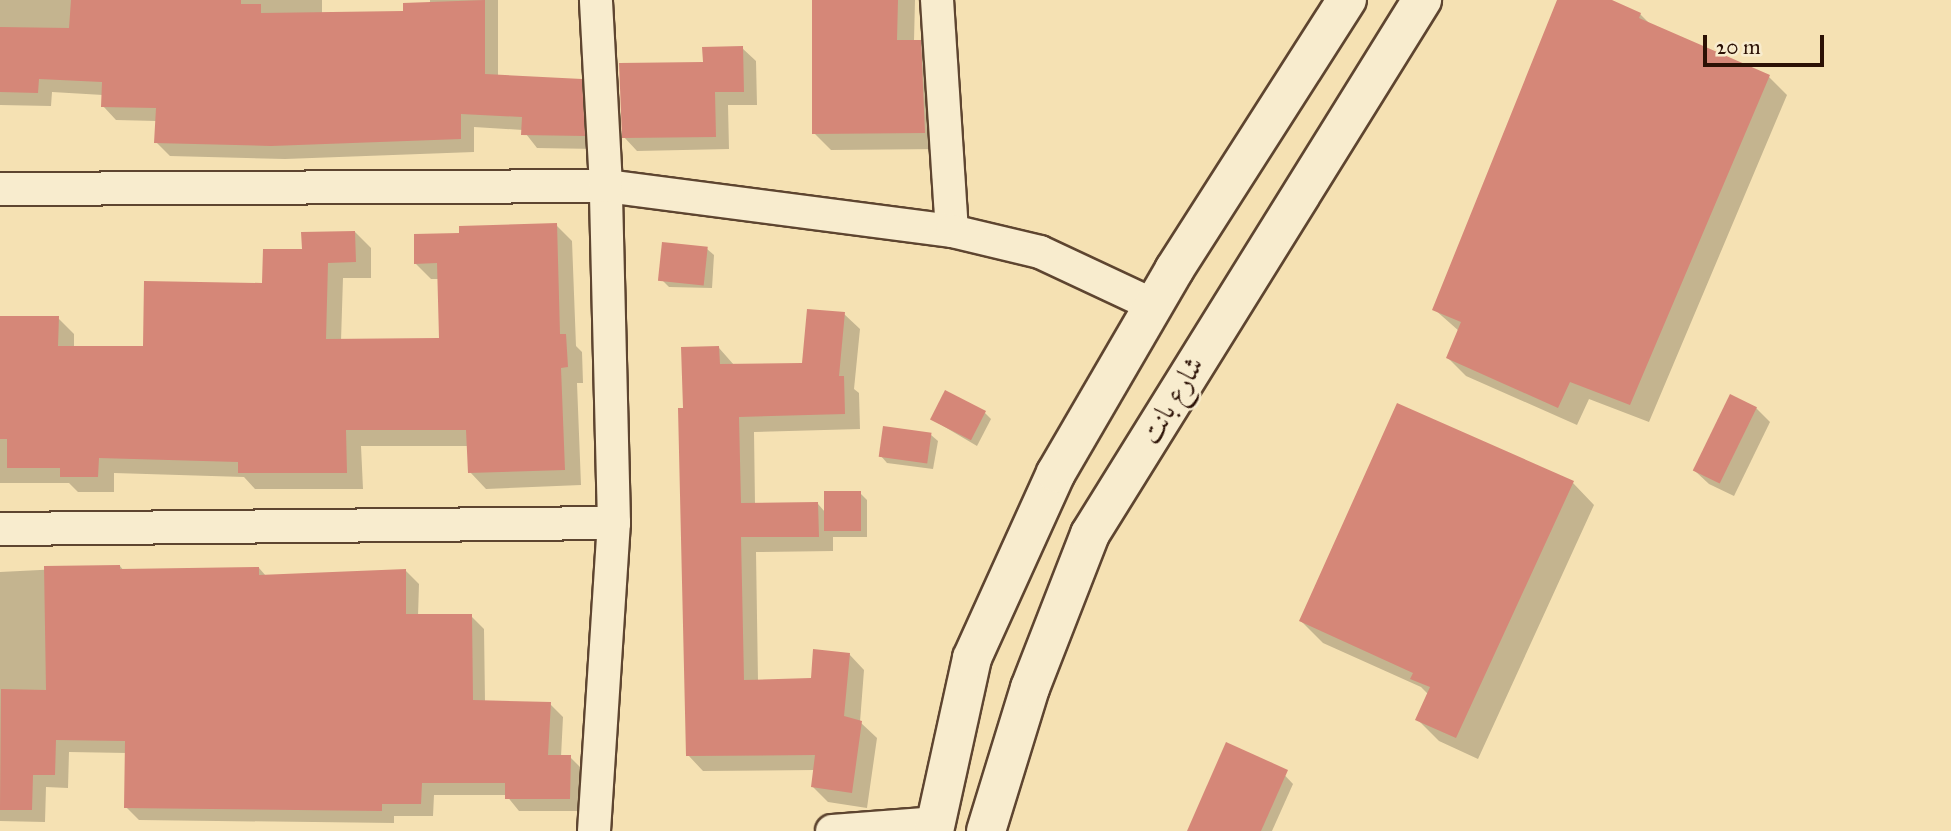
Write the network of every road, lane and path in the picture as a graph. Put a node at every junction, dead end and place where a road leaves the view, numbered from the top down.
1 (596, 0) edge
2 (937, 0) edge
3 (1347, 0) edge
4 (1422, 0) edge
5 (606, 186) junction
6 (0, 189) edge
7 (952, 231) junction
8 (1153, 305) junction
9 (614, 523) junction
10 (0, 529) edge
11 (935, 827) edge
12 (594, 831) edge
13 (832, 831) edge
14 (986, 831) edge

1 - 5 street
2 - 7 street
3 - 8 main road
4 - 14 main road, شارع بانت
5 - 6 street
5 - 7 street
5 - 9 street
7 - 8 street
8 - 11 main road
9 - 10 street
9 - 12 street
11 - 13 street

